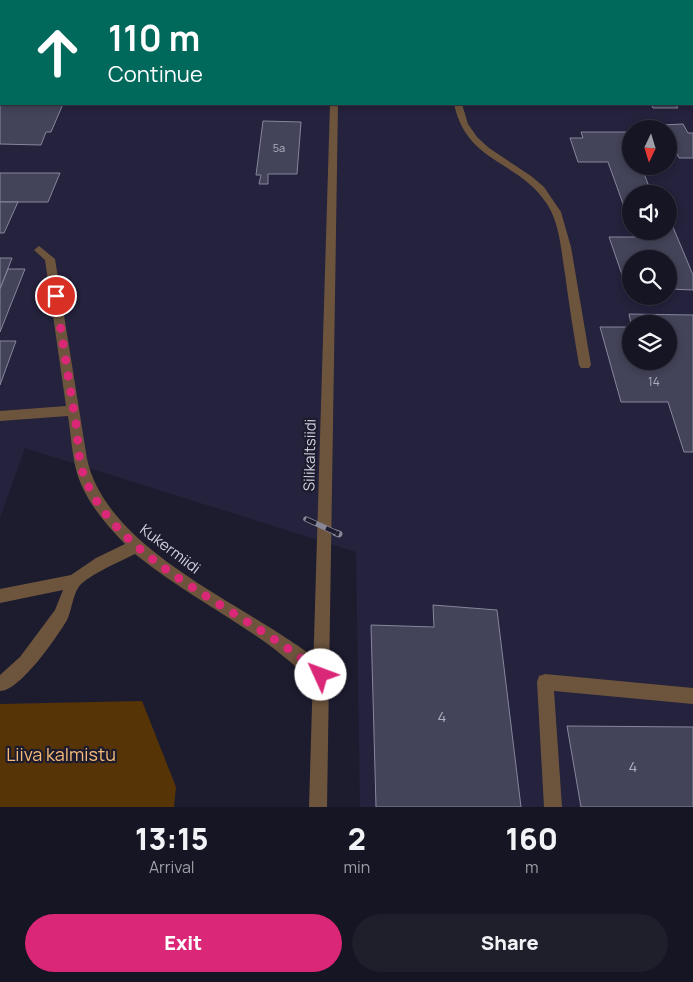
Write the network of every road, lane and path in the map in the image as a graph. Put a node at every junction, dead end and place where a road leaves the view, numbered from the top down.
1 (334, 105) edge
2 (458, 105) edge
3 (39, 250) dead end
4 (585, 365) dead end
5 (73, 410) junction
6 (0, 416) edge
7 (136, 546) junction
8 (74, 581) junction
9 (0, 596) edge
10 (321, 675) junction
11 (0, 683) edge
12 (693, 696) edge
13 (318, 807) edge
14 (553, 807) edge

1 - 10 street, Silikaltsiidi
2 - 4 street
3 - 5 street, Kukermiidi
5 - 6 street
5 - 7 street, Kukermiidi
7 - 8 street
7 - 10 street, Kukermiidi
8 - 9 street
8 - 11 street
10 - 13 street, Silikaltsiidi
12 - 14 street

